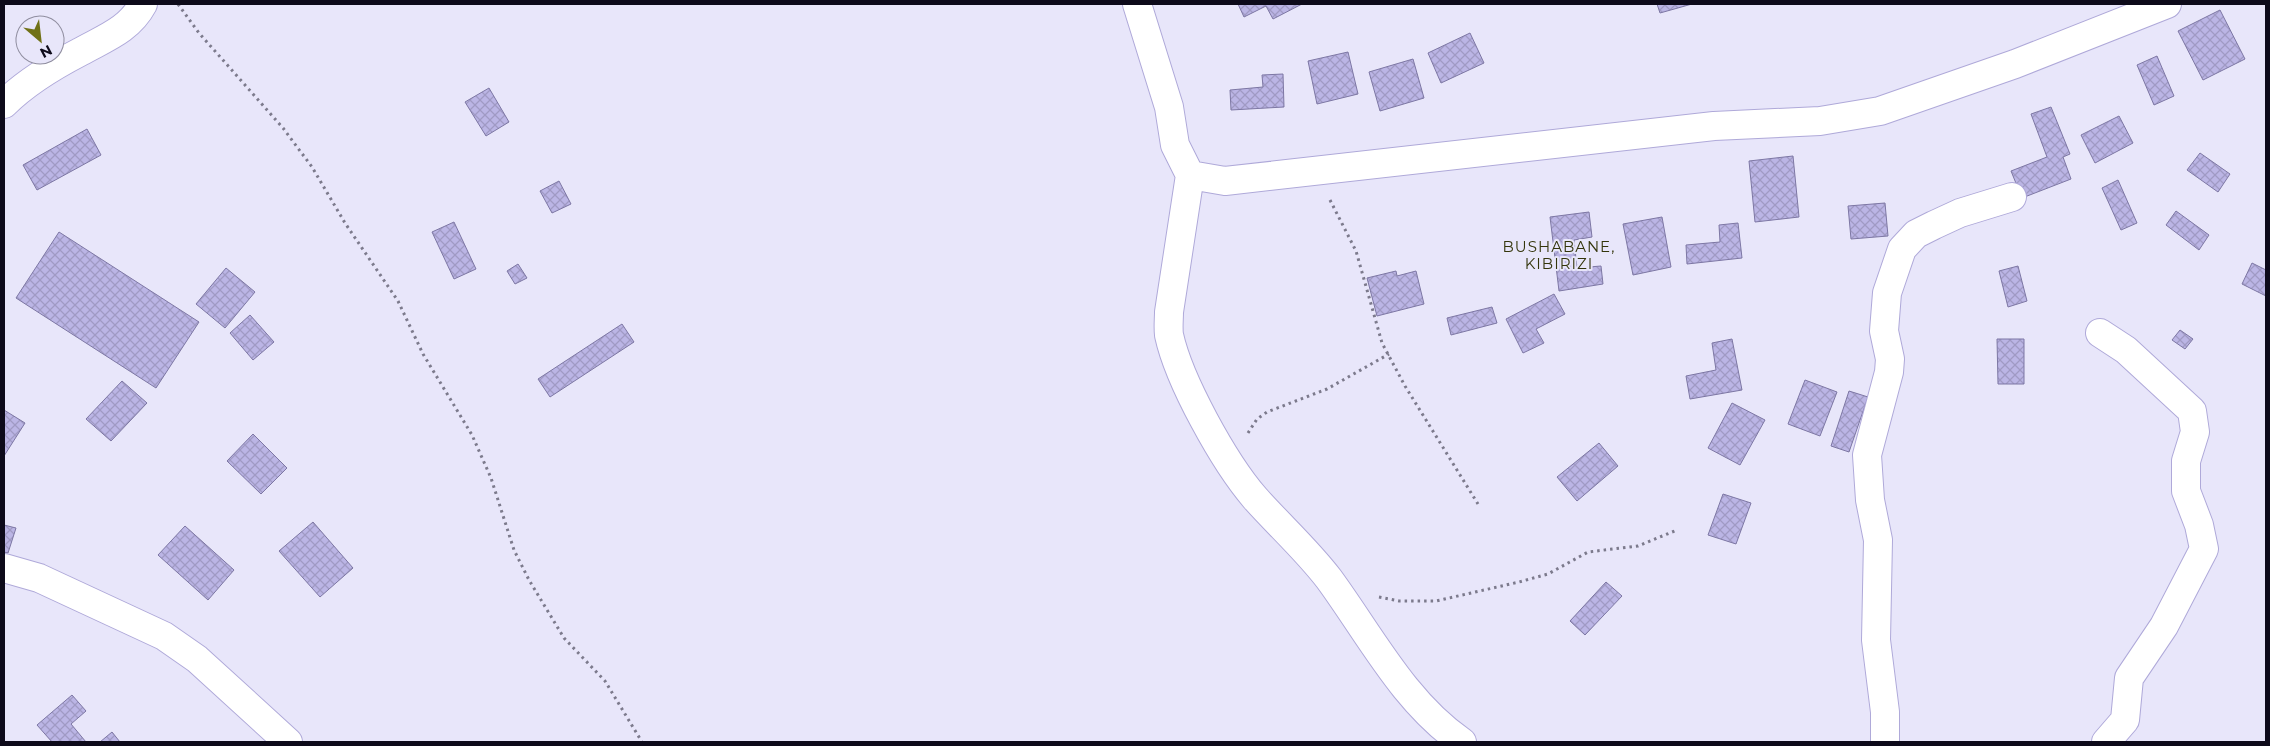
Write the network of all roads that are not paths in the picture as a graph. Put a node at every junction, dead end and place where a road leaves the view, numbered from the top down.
1 (143, 4) edge
2 (1137, 4) edge
3 (2167, 4) edge
4 (4, 104) edge
5 (1190, 175) junction
6 (2012, 197) dead end
7 (2100, 333) dead end
8 (4, 568) edge
9 (288, 742) edge
10 (1462, 742) edge
11 (1885, 742) edge
12 (2106, 742) edge

1 - 4 street
2 - 5 street
3 - 5 street
5 - 10 street
6 - 11 street
7 - 12 street
8 - 9 street

